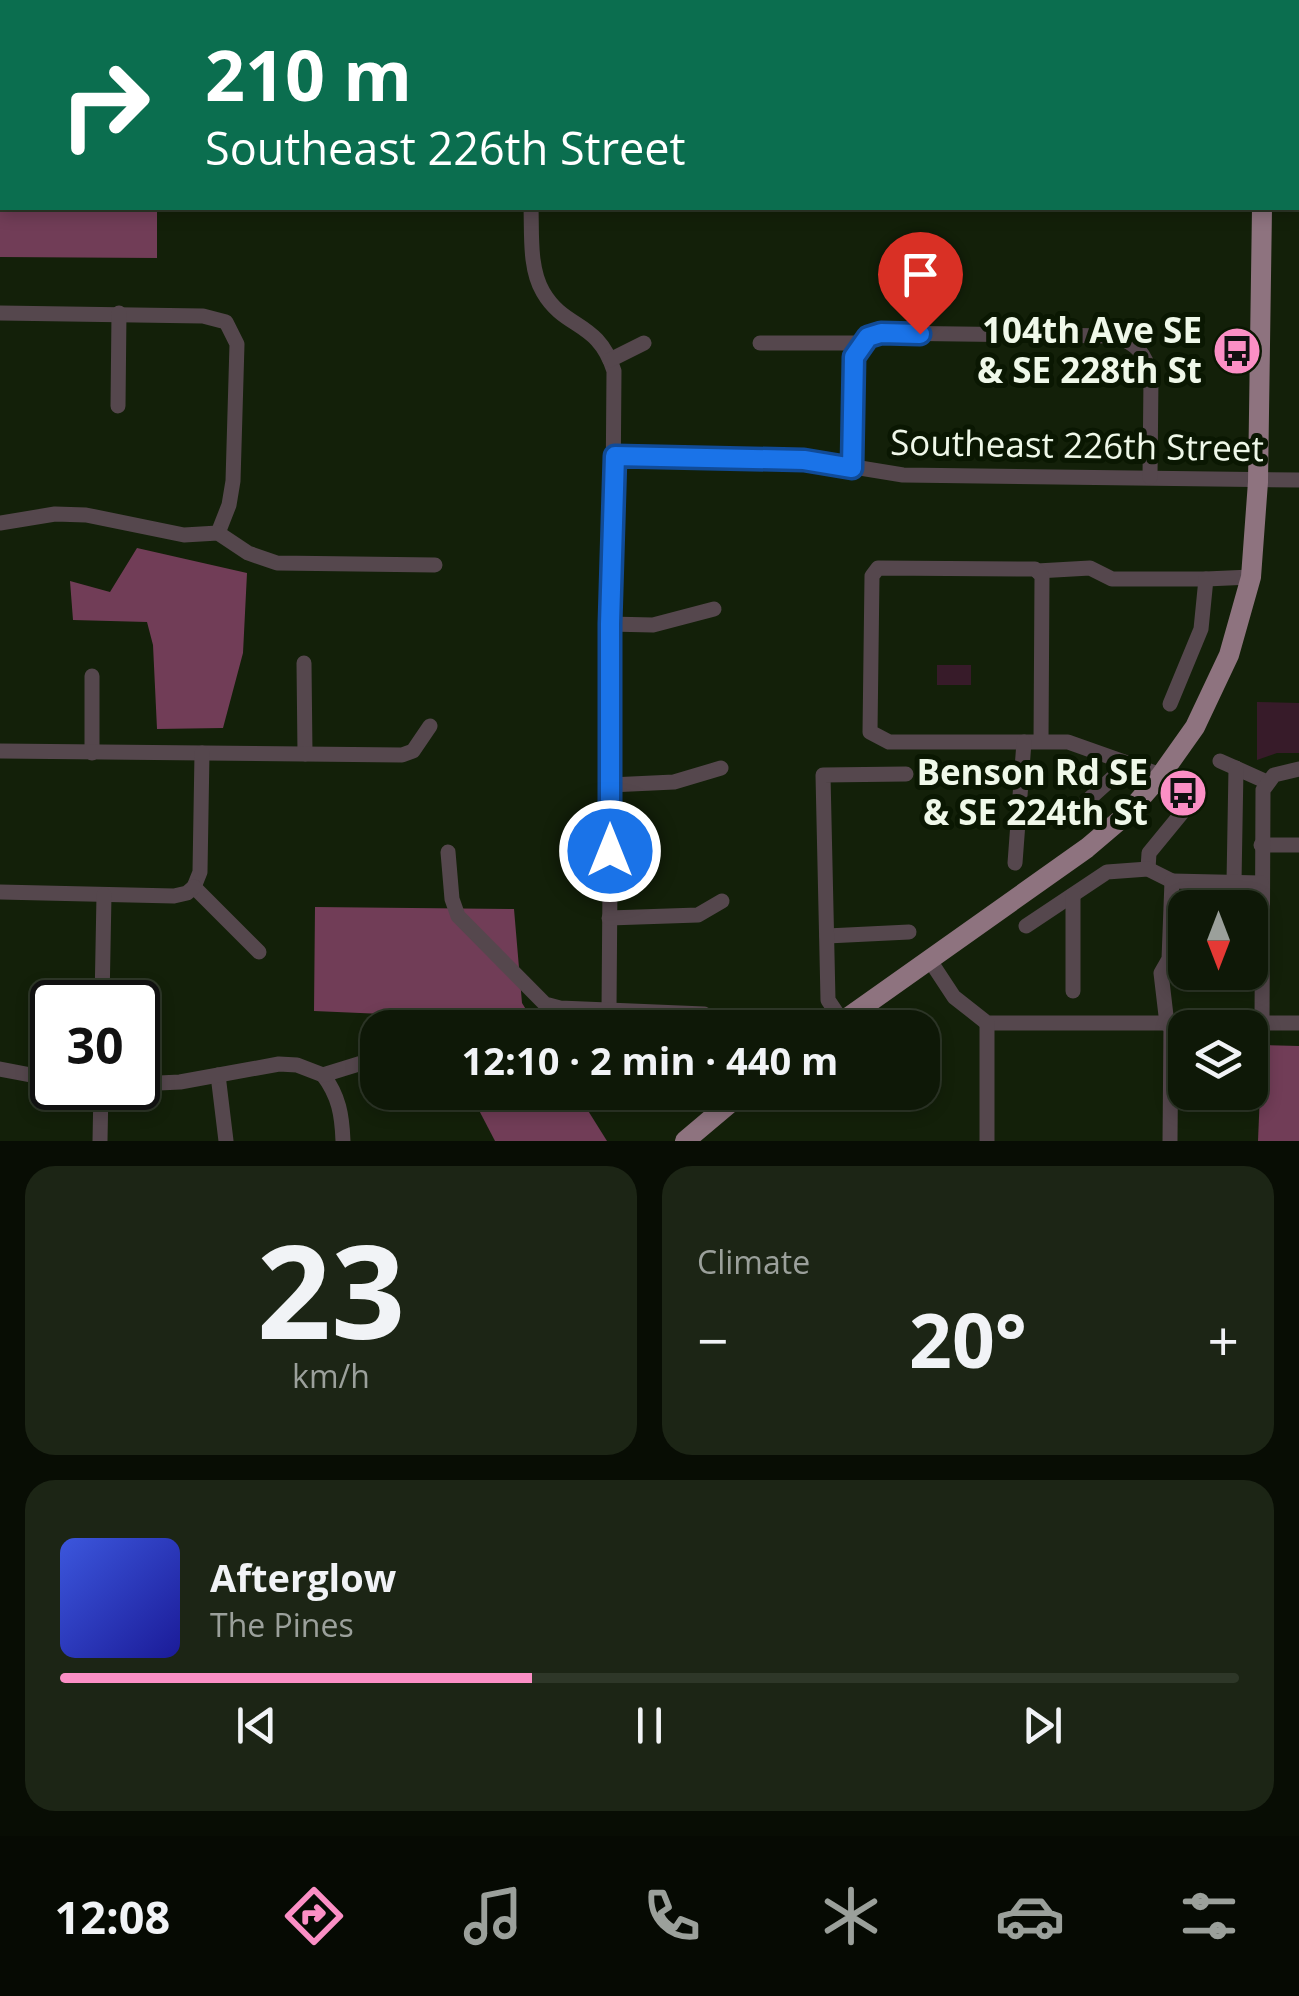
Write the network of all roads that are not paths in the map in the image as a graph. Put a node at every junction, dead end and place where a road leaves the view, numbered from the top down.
1 (531, 210) edge
2 (1262, 210) edge
3 (0, 313) edge
4 (119, 313) junction
5 (760, 343) dead end
6 (644, 344) dead end
7 (862, 344) junction
8 (610, 360) junction
9 (118, 406) dead end
10 (615, 456) junction
11 (852, 468) junction
12 (1150, 478) junction
13 (1299, 480) edge
14 (1258, 482) junction
15 (0, 523) edge
16 (218, 533) junction
17 (434, 565) dead end
18 (1037, 572) junction
19 (1251, 577) junction
20 (1206, 579) junction
21 (714, 608) dead end
22 (610, 624) junction
23 (304, 664) dead end
24 (92, 676) dead end
25 (1170, 704) dead end
26 (430, 726) dead end
27 (1032, 742) junction
28 (0, 751) edge
29 (92, 753) junction
30 (202, 753) junction
31 (305, 754) junction
32 (1220, 760) dead end
33 (1129, 763) junction
34 (721, 768) dead end
35 (1236, 768) junction
36 (1299, 769) edge
37 (906, 774) dead end
38 (1161, 775) junction
39 (1271, 778) junction
40 (610, 785) junction
41 (1190, 804) dead end
42 (1077, 810) dead end
43 (1262, 845) junction
44 (1299, 845) edge
45 (1087, 848) junction
46 (448, 852) dead end
47 (1015, 862) dead end
48 (1148, 870) junction
49 (1106, 872) junction
50 (1172, 881) junction
51 (1234, 882) junction
52 (1262, 882) junction
53 (194, 886) junction
54 (0, 892) edge
55 (1073, 894) junction
56 (104, 895) junction
57 (722, 902) dead end
58 (610, 918) junction
59 (1026, 926) dead end
60 (909, 932) dead end
61 (827, 936) junction
62 (259, 952) dead end
63 (929, 959) junction
64 (102, 980) edge
65 (1072, 991) dead end
66 (609, 1010) joint
67 (832, 1010) edge
68 (857, 1010) edge
69 (1262, 1010) edge
70 (1168, 1018) edge
71 (987, 1023) junction
72 (1268, 1023) edge
73 (1168, 1024) edge
74 (1299, 1024) edge
75 (360, 1064) edge
76 (0, 1069) edge
77 (30, 1075) edge
78 (218, 1075) junction
79 (323, 1075) junction
80 (160, 1083) edge
81 (101, 1110) edge
82 (722, 1110) edge
83 (1170, 1110) edge
84 (100, 1141) edge
85 (226, 1141) edge
86 (343, 1141) edge
87 (685, 1141) edge
88 (987, 1141) edge
89 (1170, 1141) edge

1 - 8 street
2 - 14 main road
3 - 4 street
4 - 9 street
4 - 16 street
5 - 7 street
6 - 8 street
7 - 11 street
7 - 12 street
8 - 10 street
10 - 11 street, Southeast 226th Street
10 - 22 street
11 - 12 street, Southeast 226th Street
12 - 14 street, Southeast 226th Street
13 - 14 street, Southeast 226th Street
14 - 19 main road
15 - 16 street
16 - 17 street
18 - 20 street
18 - 27 street
18 - 27 street
19 - 20 street
19 - 38 main road
20 - 25 street
21 - 22 street
22 - 40 street
23 - 31 street
24 - 29 street
26 - 31 street
27 - 33 street
27 - 47 street
28 - 29 street
29 - 30 street
30 - 31 street
30 - 53 street
32 - 35 street
33 - 38 street
33 - 42 street
34 - 40 street
35 - 39 street
35 - 51 street
36 - 39 street
37 - 61 street
38 - 45 main road
39 - 43 street
40 - 58 street
41 - 48 street
43 - 44 street
43 - 52 street
45 - 49 street
45 - 63 main road
46 - 66 street
48 - 49 street
48 - 50 street
49 - 55 street
50 - 51 street
50 - 70 street
51 - 52 street
52 - 69 street
53 - 56 street
53 - 62 street
54 - 56 street
55 - 59 street
55 - 65 street
56 - 64 street
57 - 58 street
58 - 66 street
60 - 61 street
61 - 67 street
63 - 68 main road
63 - 71 street
71 - 73 street
71 - 88 street
72 - 74 street
75 - 79 street
76 - 77 street
78 - 79 street
78 - 80 street
78 - 85 street
79 - 86 street
81 - 84 street
82 - 87 main road
83 - 89 street

